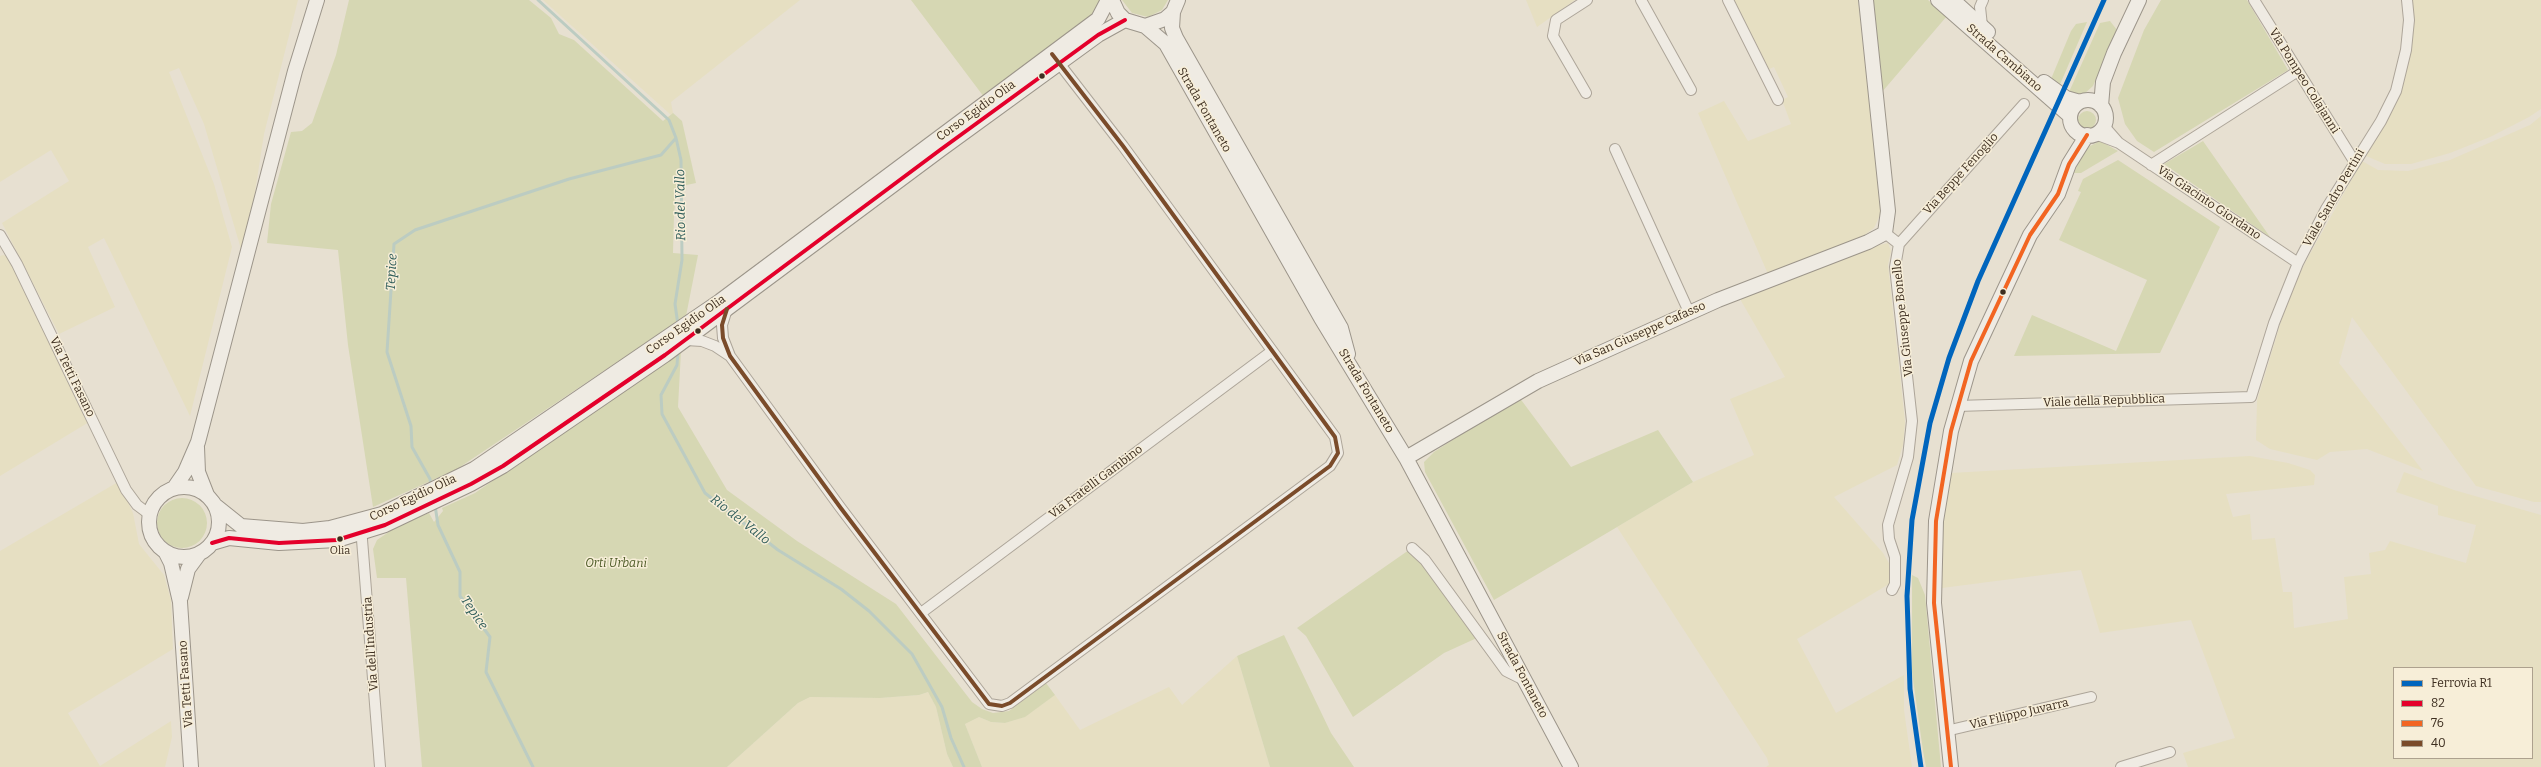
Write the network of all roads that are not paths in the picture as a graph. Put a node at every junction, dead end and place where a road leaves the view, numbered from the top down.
1 (317, 0) edge
2 (1108, 0) edge
3 (1112, 0) edge
4 (1587, 0) edge
5 (1641, 0) edge
6 (1728, 0) edge
7 (1866, 0) edge
8 (1938, 0) edge
9 (2139, 0) edge
10 (2254, 0) edge
11 (2407, 0) edge
12 (1956, 2) edge
13 (1981, 4) edge
14 (1175, 6) edge
15 (1125, 20) junction
16 (1145, 26) junction
17 (1982, 26) junction
18 (1056, 59) junction
19 (2298, 71) junction
20 (2103, 82) junction
21 (1691, 90) dead end
22 (1586, 93) dead end
23 (1778, 100) dead end
24 (2083, 101) junction
25 (2024, 104) dead end
26 (2101, 106) junction
27 (2070, 116) junction
28 (2090, 131) junction
29 (1615, 149) dead end
30 (2354, 161) junction
31 (2151, 165) junction
32 (1885, 233) junction
33 (0, 235) edge
34 (1899, 244) junction
35 (2298, 263) junction
36 (727, 309) junction
37 (1689, 312) junction
38 (686, 340) junction
39 (1272, 351) junction
40 (730, 356) junction
41 (1351, 366) junction
42 (2251, 397) joint
43 (1957, 406) junction
44 (198, 442) junction
45 (1406, 458) junction
46 (174, 488) junction
47 (440, 493) junction
48 (207, 495) junction
49 (216, 506) junction
50 (149, 514) junction
51 (361, 527) junction
52 (212, 543) junction
53 (1412, 548) dead end
54 (166, 553) junction
55 (199, 554) junction
56 (1892, 590) dead end
57 (180, 602) junction
58 (921, 612) junction
59 (1526, 681) junction
60 (2091, 697) dead end
61 (1946, 731) junction
62 (2170, 752) dead end
63 (191, 767) edge
64 (380, 767) edge
65 (1571, 767) edge
66 (1951, 767) edge
67 (2121, 767) edge

1 - 44 street
2 - 18 street, Corso Egidio Olia
3 - 15 street
4 - 22 street
5 - 21 street
6 - 23 street
7 - 32 street
8 - 27 street, Strada Cambiano
9 - 20 street
10 - 19 street, Via Pompeo Colajanni
11 - 30 street, Viale Sandro Pertini
12 - 13 street
12 - 17 street, Strada Cambiano
13 - 17 street
14 - 16 street
14 - 41 street
15 - 16 street, Strada Fontaneto
15 - 18 street, Corso Egidio Olia
16 - 41 street, Strada Fontaneto
17 - 24 street, Strada Cambiano
18 - 36 street, Corso Egidio Olia
18 - 39 street
18 - 47 street, Corso Egidio Olia
19 - 30 street, Via Pompeo Colajanni
19 - 31 street
20 - 24 street
20 - 26 street
24 - 26 street
24 - 27 street
25 - 34 street, Via Beppe Fenoglio
26 - 28 street
27 - 28 street
28 - 31 street, Via Giacinto Giordano
28 - 43 street
29 - 37 street
30 - 35 street, Viale Sandro Pertini
31 - 35 street, Via Giacinto Giordano
32 - 34 street, Via Giuseppe Bonello
32 - 37 street, Via San Giuseppe Cafasso
33 - 50 street, Via Tetti Fasano
34 - 56 street, Via Giuseppe Bonello
35 - 42 street, Viale Sandro Pertini
36 - 38 street, Corso Egidio Olia
36 - 40 street
37 - 45 street, Via San Giuseppe Cafasso
38 - 40 street
38 - 47 street, Corso Egidio Olia
39 - 58 street, Via Fratelli Gambino
39 - 58 street
40 - 58 street
41 - 45 street, Strada Fontaneto
42 - 43 street, Viale della Repubblica
43 - 61 street
44 - 46 street
44 - 48 street
45 - 59 street, Strada Fontaneto
46 - 48 street
46 - 50 street
47 - 51 street, Corso Egidio Olia
48 - 49 street
49 - 51 street, Corso Egidio Olia
49 - 52 street
50 - 54 street
51 - 52 street, Corso Egidio Olia
51 - 64 street, Via dell'Industria
52 - 55 street
53 - 59 street
54 - 55 street
54 - 57 street, Via Tetti Fasano
55 - 57 street, Via Tetti Fasano
57 - 63 street, Via Tetti Fasano
59 - 65 street, Strada Fontaneto
60 - 61 street, Via Filippo Juvarra
61 - 66 street
62 - 67 street

